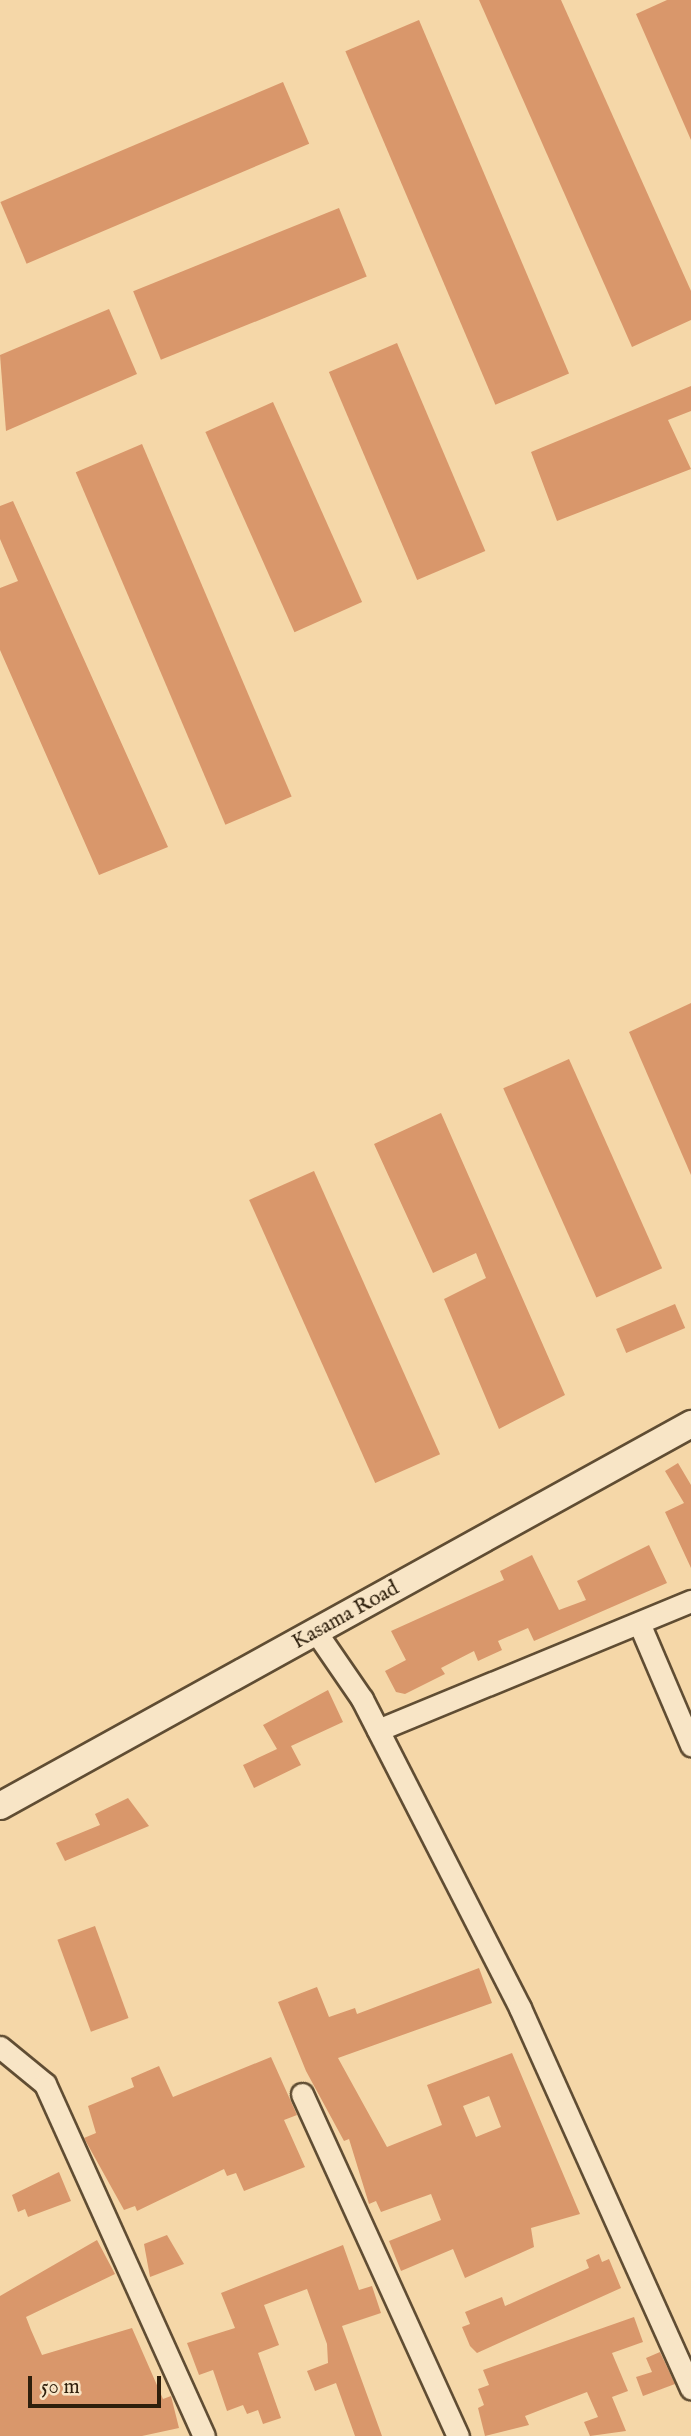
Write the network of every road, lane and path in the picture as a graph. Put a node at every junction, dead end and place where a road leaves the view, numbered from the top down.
1 (691, 1424) edge
2 (691, 1601) edge
3 (639, 1623) junction
4 (316, 1632) junction
5 (378, 1730) junction
6 (691, 1745) edge
7 (0, 1806) edge
8 (0, 2047) edge
9 (302, 2094) dead end
10 (691, 2388) edge
11 (204, 2436) edge
12 (458, 2436) edge

1 - 4 street, Kasama Road
2 - 3 street
3 - 5 street
3 - 6 street
4 - 5 street
4 - 7 street, Kasama Road
5 - 10 street
8 - 11 street
9 - 12 street

